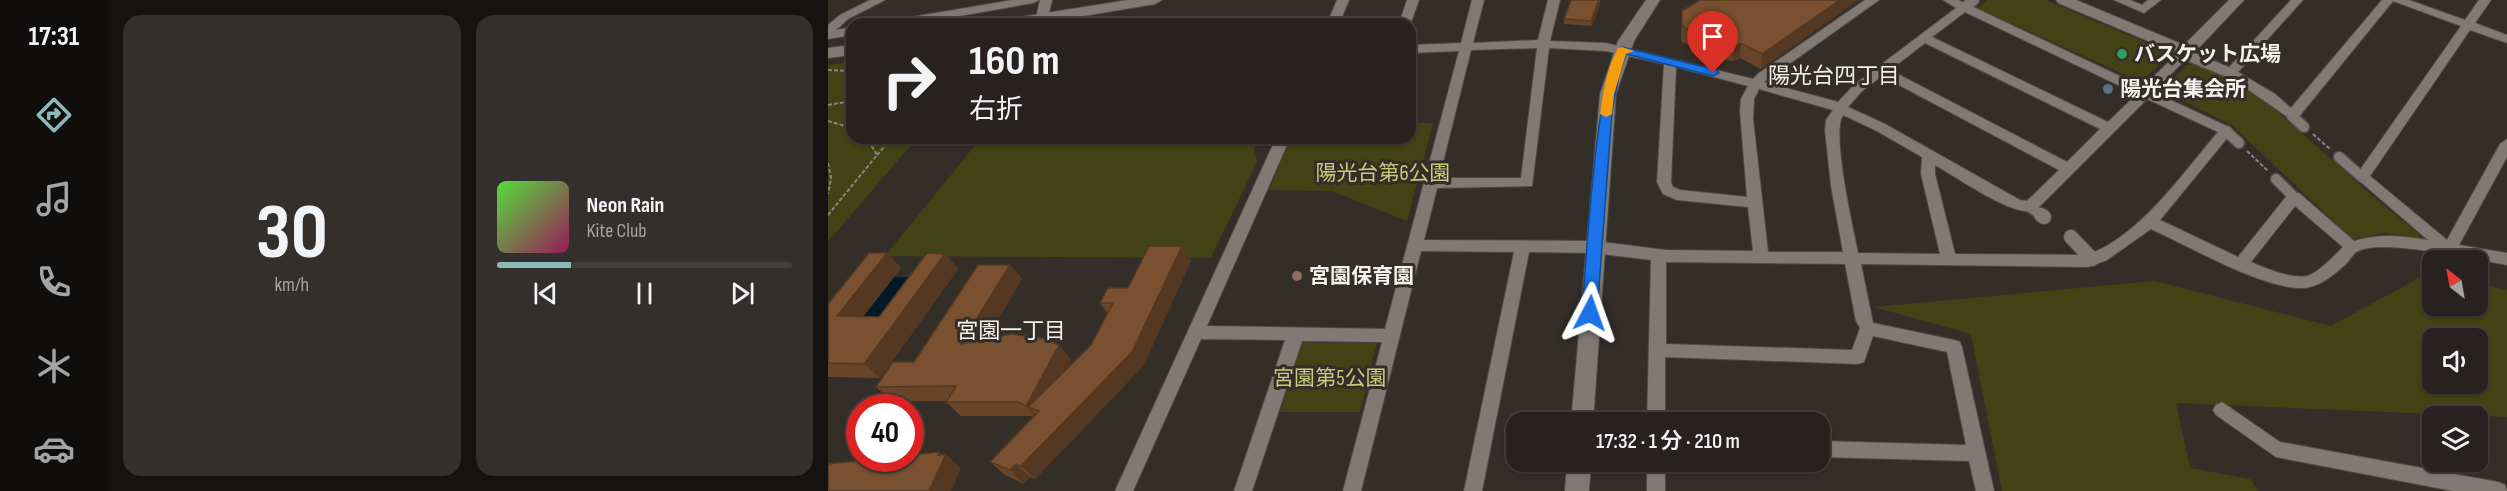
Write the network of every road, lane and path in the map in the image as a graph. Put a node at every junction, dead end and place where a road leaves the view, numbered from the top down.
1 (879, 0) edge
2 (1033, 0) edge
3 (1046, 0) edge
4 (1155, 0) edge
5 (1343, 0) edge
6 (1413, 0) edge
7 (1478, 0) edge
8 (1554, 0) edge
9 (1653, 0) edge
10 (1873, 0) edge
11 (1949, 0) edge
12 (2064, 0) edge
13 (2120, 0) edge
14 (2155, 0) edge
15 (2237, 0) edge
16 (2297, 0) edge
17 (2388, 0) edge
18 (2398, 0) edge
19 (2485, 0) edge
20 (1969, 4) edge
21 (929, 18) edge
22 (1042, 18) joint
23 (1336, 18) edge
24 (1407, 18) edge
25 (2468, 25) junction
26 (828, 31) edge
27 (846, 32) edge
28 (828, 35) edge
29 (1926, 39) junction
30 (2507, 39) edge
31 (1544, 45) junction
32 (1466, 47) junction
33 (1416, 49) edge
34 (1622, 50) junction
35 (846, 51) edge
36 (828, 53) edge
37 (2185, 53) junction
38 (1670, 62) junction
39 (828, 70) edge
40 (846, 71) edge
41 (1882, 71) junction
42 (2230, 74) junction
43 (1755, 84) junction
44 (2145, 93) junction
45 (846, 102) edge
46 (828, 105) edge
47 (1840, 109) junction
48 (2292, 116) junction
49 (828, 121) edge
50 (846, 126) edge
51 (2304, 127) joint
52 (2109, 128) junction
53 (2226, 131) junction
54 (2239, 143) joint
55 (871, 144) edge
56 (887, 144) edge
57 (1280, 144) edge
58 (2507, 144) edge
59 (877, 155) junction
60 (1929, 157) junction
61 (2339, 157) joint
62 (828, 163) edge
63 (2068, 169) junction
64 (2362, 177) junction
65 (2276, 179) joint
66 (1431, 183) junction
67 (828, 194) edge
68 (2294, 197) junction
69 (1755, 203) junction
70 (2030, 207) junction
71 (828, 215) edge
72 (2044, 217) dead end
73 (2150, 222) junction
74 (2071, 237) dead end
75 (1416, 245) junction
76 (1522, 246) junction
77 (1594, 247) junction
78 (2352, 247) junction
79 (2449, 250) junction
80 (1659, 255) junction
81 (2488, 256) edge
82 (1761, 258) junction
83 (1852, 259) junction
84 (2092, 259) junction
85 (2507, 259) edge
86 (1949, 260) junction
87 (2241, 264) junction
88 (1868, 328) junction
89 (1196, 332) junction
90 (1296, 333) junction
91 (1392, 336) junction
92 (1657, 350) junction
93 (2222, 410) dead end
94 (1583, 412) edge
95 (1656, 412) edge
96 (1830, 449) edge
97 (1977, 453) junction
98 (1578, 472) edge
99 (1656, 472) edge
100 (1124, 491) edge
101 (1243, 491) edge
102 (1352, 491) edge
103 (1473, 491) edge
104 (1576, 491) edge
105 (1656, 491) edge
106 (1985, 491) edge
107 (2498, 491) edge

1 - 26 street
2 - 21 street
3 - 22 street
4 - 22 street
5 - 23 street
6 - 24 street
7 - 32 street
8 - 31 street
9 - 34 street
10 - 43 street
11 - 20 street
12 - 37 street
13 - 14 street
15 - 37 street
16 - 42 street
17 - 48 street
18 - 25 street
19 - 25 street
20 - 29 street
20 - 44 street
25 - 30 street
25 - 64 street
27 - 28 street
29 - 41 street
29 - 52 street
31 - 32 street
31 - 34 street
31 - 66 street
32 - 33 street
32 - 66 street
34 - 38 street
34 - 77 street
35 - 36 street
37 - 42 street
37 - 44 street
38 - 43 street
38 - 69 street
39 - 40 path
41 - 47 street
41 - 63 street
42 - 48 street
43 - 47 street
43 - 69 street
44 - 52 street
44 - 53 street
45 - 46 path
47 - 60 street
47 - 83 street
48 - 51 street
49 - 50 path
51 - 61 path
52 - 63 street
53 - 54 street
53 - 73 street
54 - 65 path
55 - 59 path
56 - 59 path
57 - 89 street
58 - 79 street
59 - 71 path
60 - 70 street
60 - 86 street
61 - 64 street
62 - 67 path
63 - 70 street
64 - 79 street
65 - 68 street
66 - 75 street
68 - 78 street
68 - 87 street
69 - 82 street
70 - 72 street
73 - 84 street
73 - 87 street
74 - 84 street
75 - 76 street
75 - 91 street
76 - 77 street
76 - 103 street
77 - 80 street
77 - 94 street
78 - 79 street
78 - 87 street
80 - 82 street
80 - 92 street
81 - 85 street
82 - 83 street
83 - 86 street
83 - 88 street
84 - 86 street
88 - 92 street
88 - 97 street
89 - 90 street
89 - 100 street
90 - 91 street
90 - 101 street
91 - 102 street
92 - 95 street
93 - 107 street
96 - 97 street
97 - 106 street
98 - 104 street
99 - 105 street

